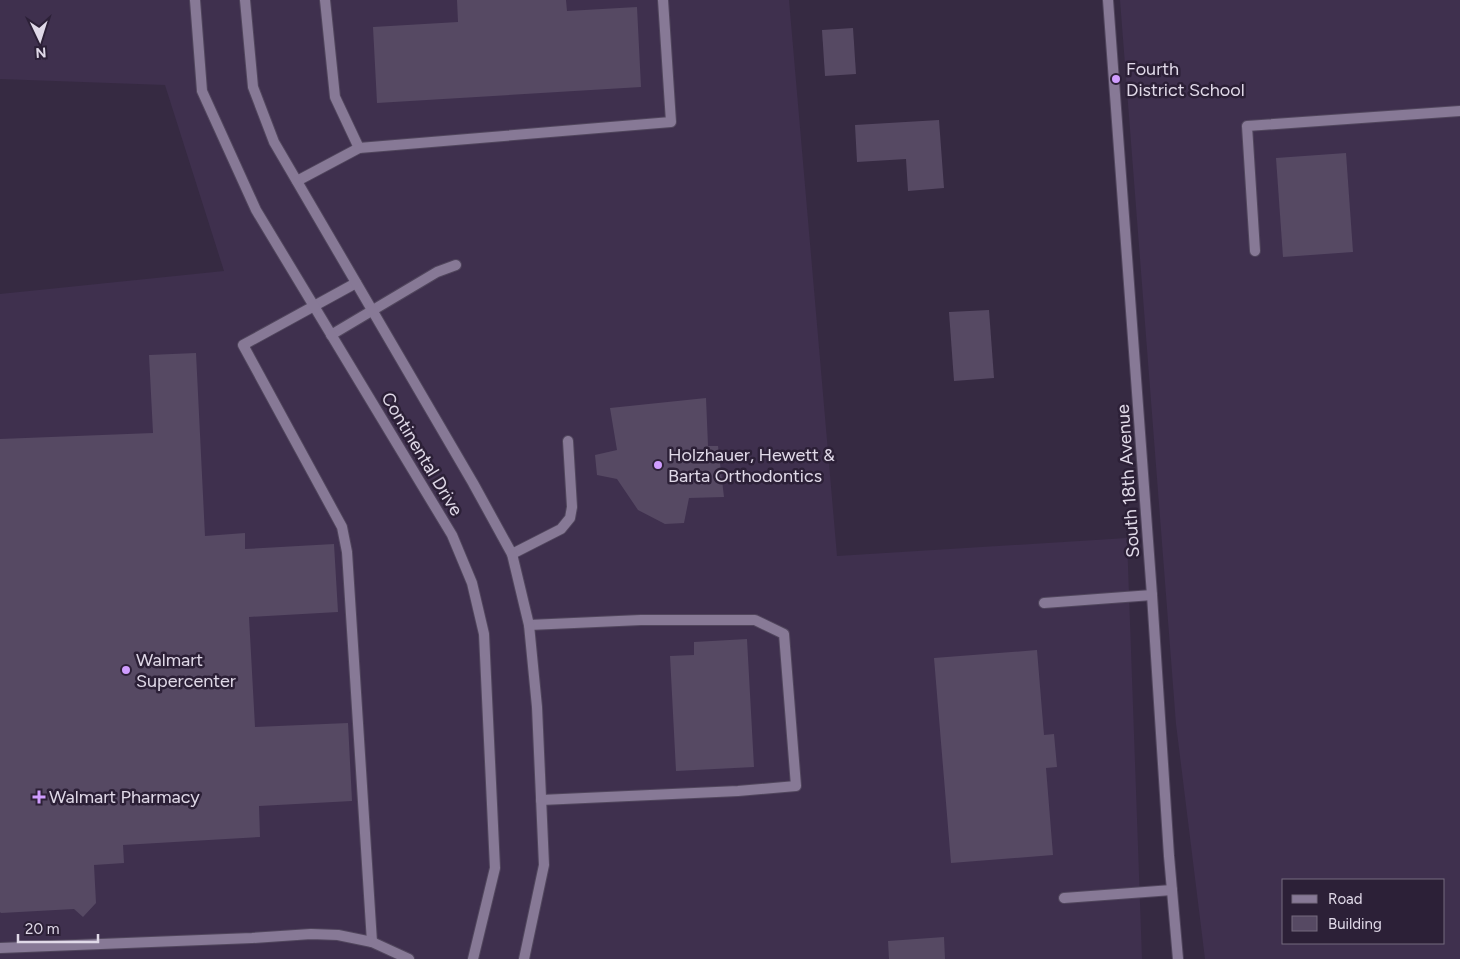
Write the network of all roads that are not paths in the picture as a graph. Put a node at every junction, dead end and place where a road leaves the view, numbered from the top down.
1 (195, 0) edge
2 (245, 0) edge
3 (325, 0) edge
4 (663, 0) edge
5 (1108, 0) edge
6 (1460, 111) edge
7 (359, 148) junction
8 (297, 182) junction
9 (1255, 251) dead end
10 (456, 266) dead end
11 (356, 283) junction
12 (314, 306) junction
13 (372, 311) junction
14 (331, 335) junction
15 (568, 441) dead end
16 (512, 554) junction
17 (1152, 595) junction
18 (1044, 603) dead end
19 (529, 625) junction
20 (541, 800) junction
21 (1172, 890) junction
22 (1064, 898) dead end
23 (372, 942) junction
24 (0, 948) edge
25 (409, 959) edge
26 (473, 959) edge
27 (524, 959) edge
28 (1178, 959) edge

1 - 12 street, Continental Drive
2 - 8 street, Continental Drive
3 - 7 street
4 - 7 street
5 - 17 street, South 18th Avenue
6 - 9 street
7 - 8 street
8 - 11 street, Continental Drive
10 - 13 street
11 - 12 street
11 - 13 street, Continental Drive
12 - 14 street, Continental Drive
12 - 23 street
13 - 14 street
13 - 16 street, Continental Drive
14 - 26 street, Continental Drive
15 - 16 street
16 - 19 street, Continental Drive
17 - 18 street
17 - 21 street, South 18th Avenue
19 - 20 street, Continental Drive
19 - 20 street
20 - 27 street, Continental Drive
21 - 22 street
21 - 28 street, South 18th Avenue
23 - 24 street
23 - 25 street

